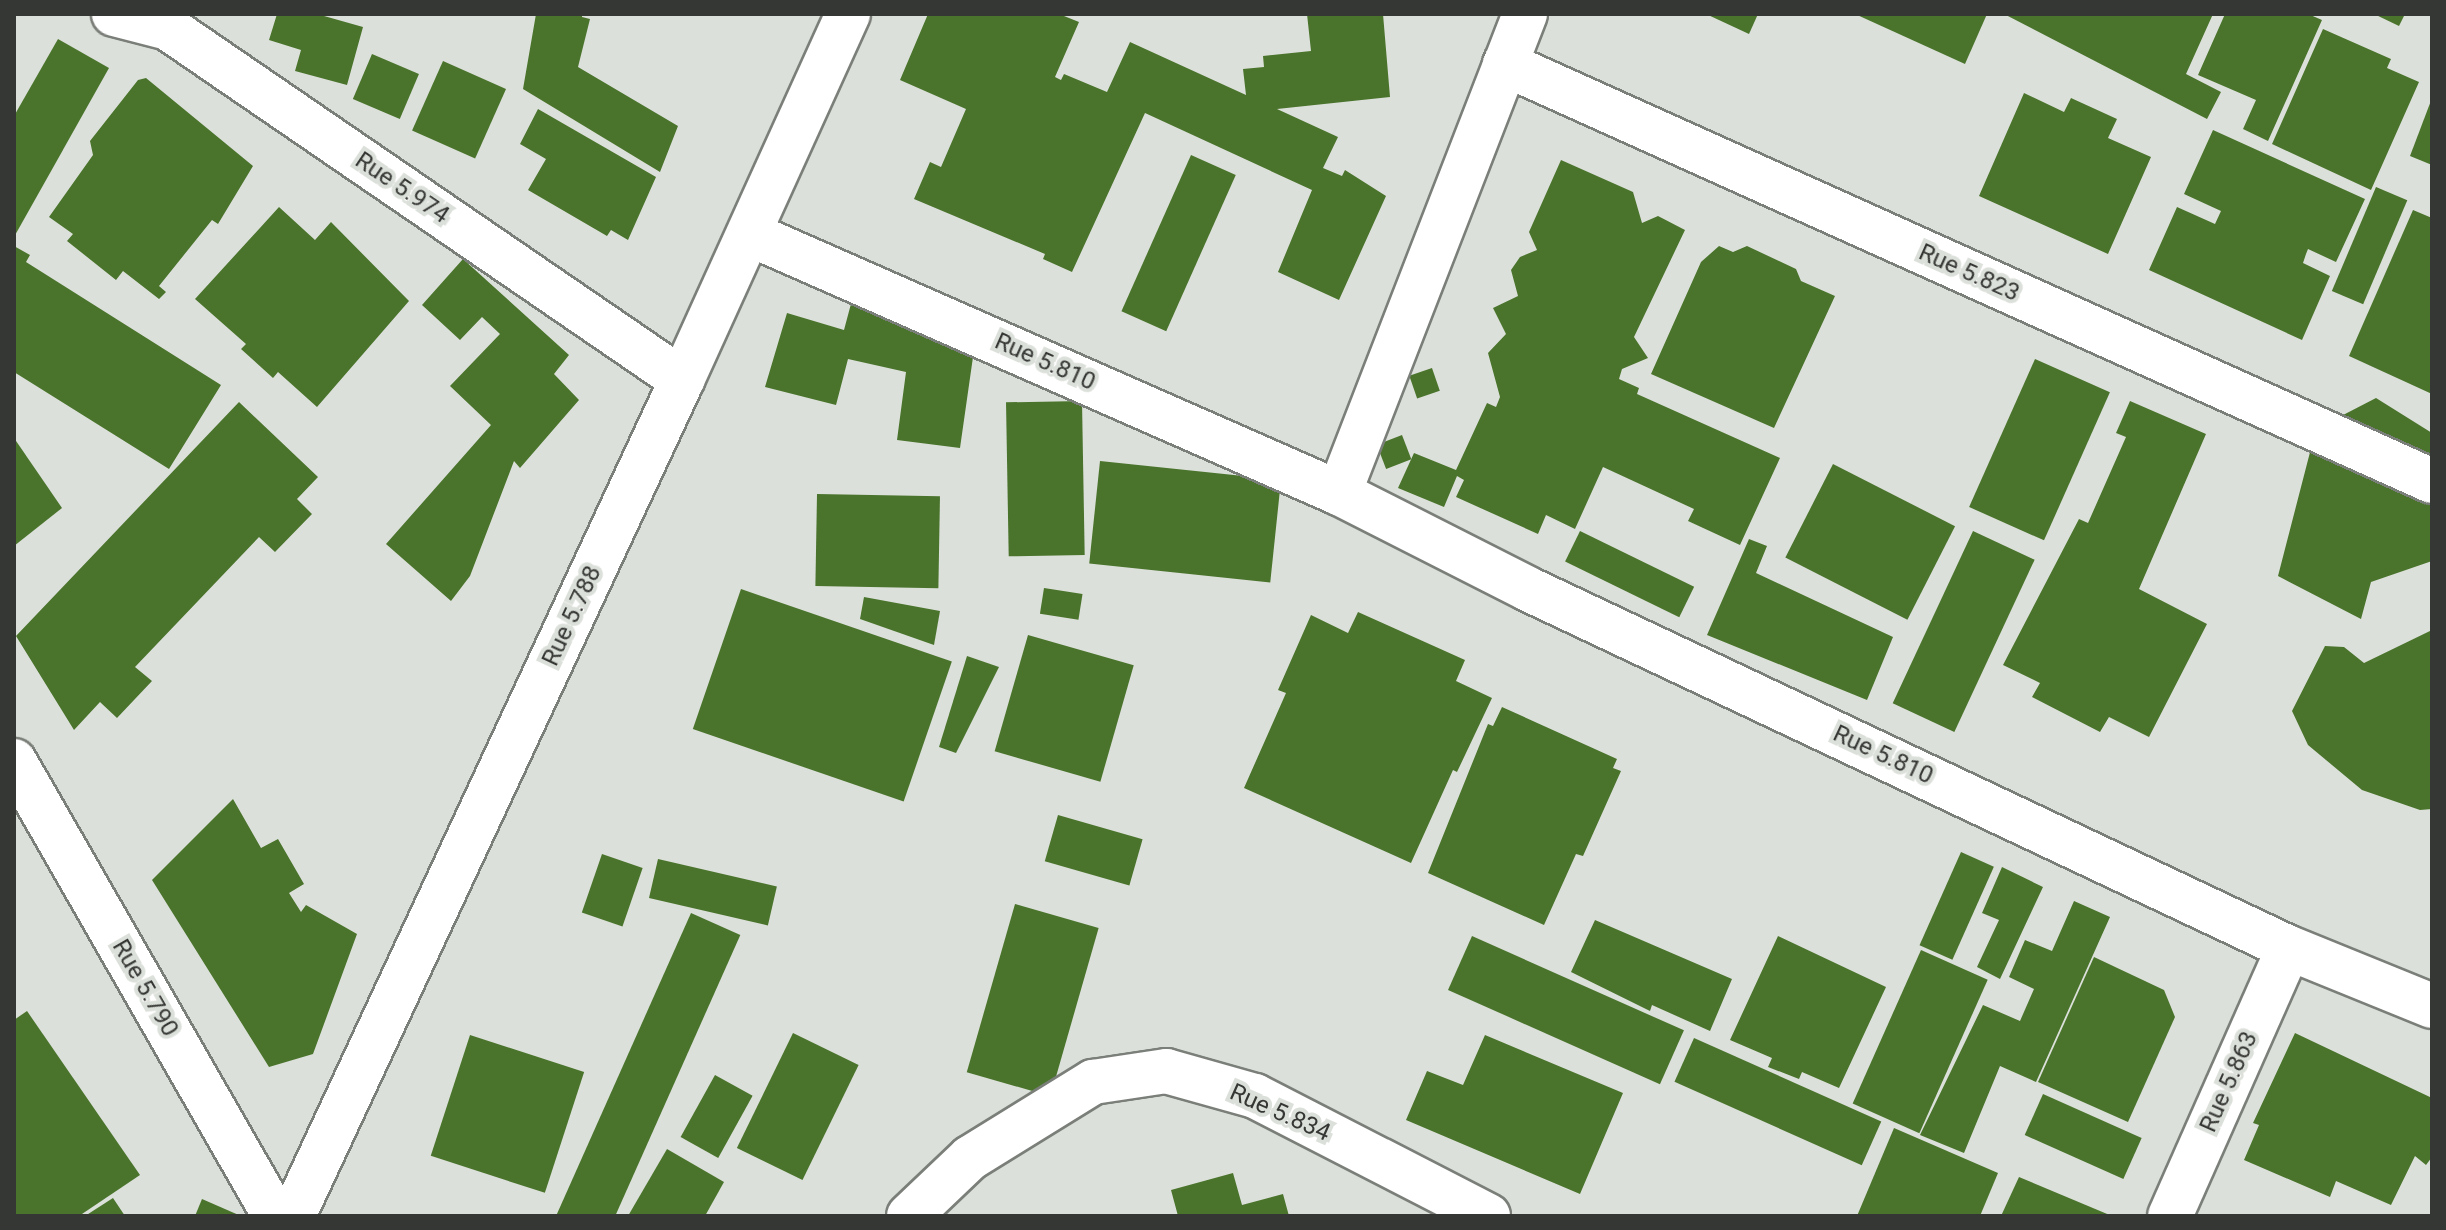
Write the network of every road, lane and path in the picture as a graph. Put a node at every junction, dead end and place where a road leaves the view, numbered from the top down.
1 (114, 14) edge
2 (848, 14) edge
3 (1525, 14) edge
4 (1505, 64) junction
5 (750, 234) junction
6 (682, 380) junction
7 (2432, 481) edge
8 (1339, 493) junction
9 (14, 761) edge
10 (2289, 948) junction
11 (2432, 1006) edge
12 (275, 1216) edge
13 (293, 1216) edge
14 (909, 1216) edge
15 (1488, 1216) edge
16 (2170, 1216) edge

1 - 6 street, Rue 5.974
2 - 5 street, Rue 5.788
3 - 4 street
4 - 7 street, Rue 5.823
4 - 8 street
5 - 6 street, Rue 5.788
5 - 8 street, Rue 5.810
6 - 13 street, Rue 5.788
8 - 10 street, Rue 5.810
9 - 12 street, Rue 5.790
10 - 11 street, Rue 5.810
10 - 16 street, Rue 5.863
14 - 15 street, Rue 5.834

